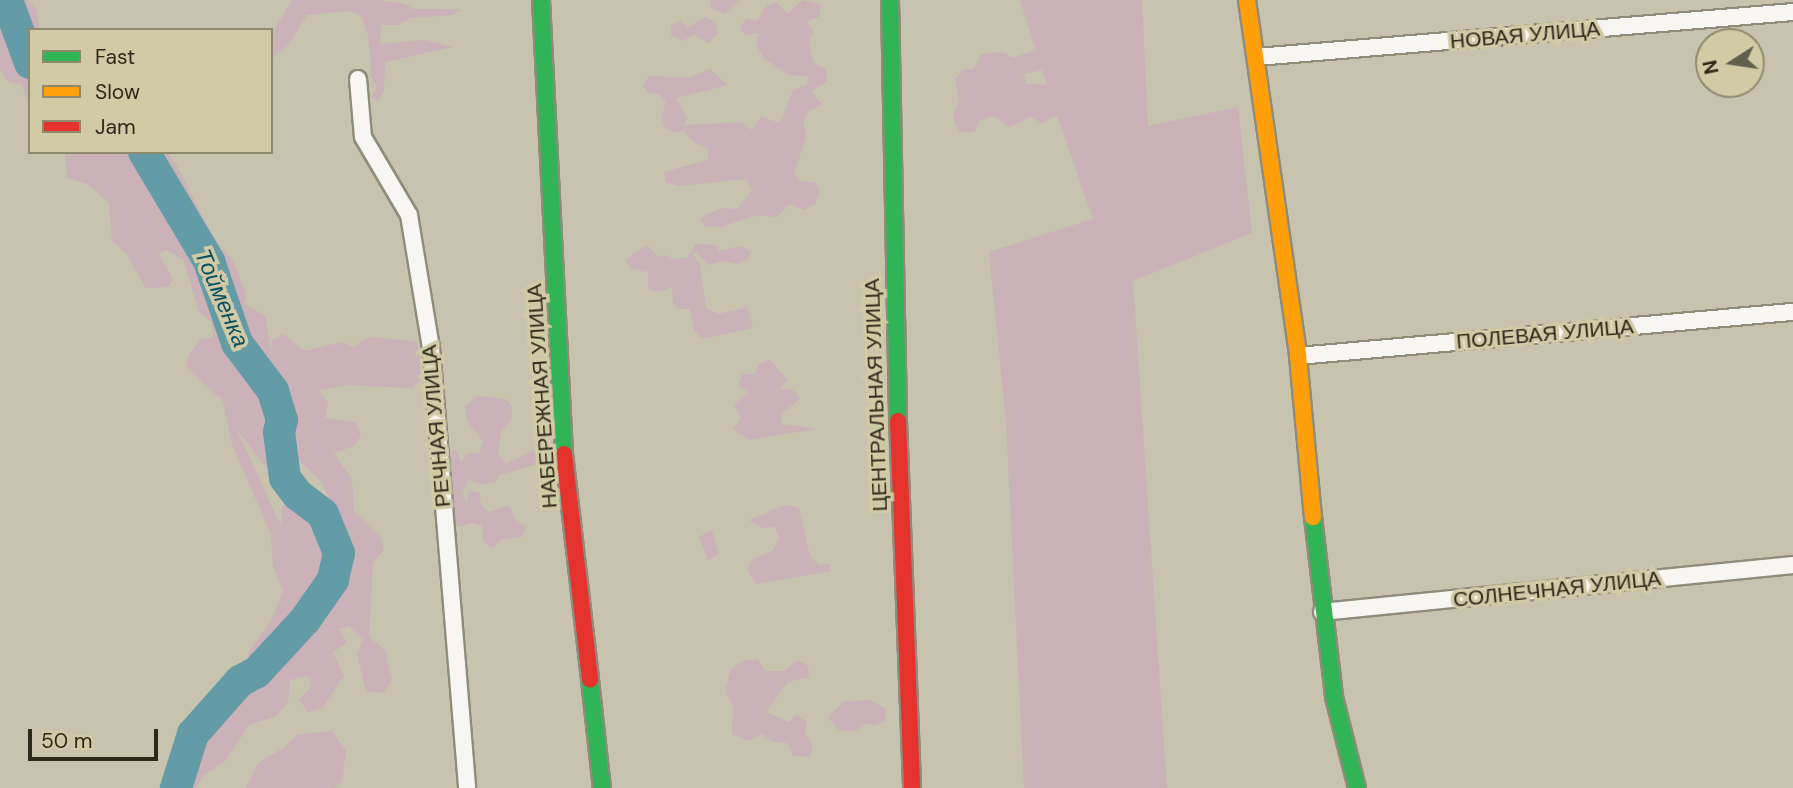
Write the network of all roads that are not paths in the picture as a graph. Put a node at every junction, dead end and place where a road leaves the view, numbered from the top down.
1 (541, 0) edge
2 (890, 0) edge
3 (1247, 0) edge
4 (1793, 12) edge
5 (1257, 57) junction
6 (358, 79) dead end
7 (1793, 312) edge
8 (1298, 356) junction
9 (1793, 565) edge
10 (1322, 612) junction
11 (467, 788) edge
12 (602, 788) edge
13 (912, 788) edge
14 (1357, 788) edge

1 - 12 street, НАБЕРЕЖНАЯ УЛИЦА
2 - 13 street, ЦЕНТРАЛЬНАЯ УЛИЦА
3 - 5 street
4 - 5 street, НОВАЯ УЛИЦА
5 - 8 street
6 - 11 street, РЕЧНАЯ УЛИЦА
7 - 8 street, ПОЛЕВАЯ УЛИЦА
8 - 10 street
9 - 10 street, СОЛНЕЧНАЯ УЛИЦА
10 - 14 street

